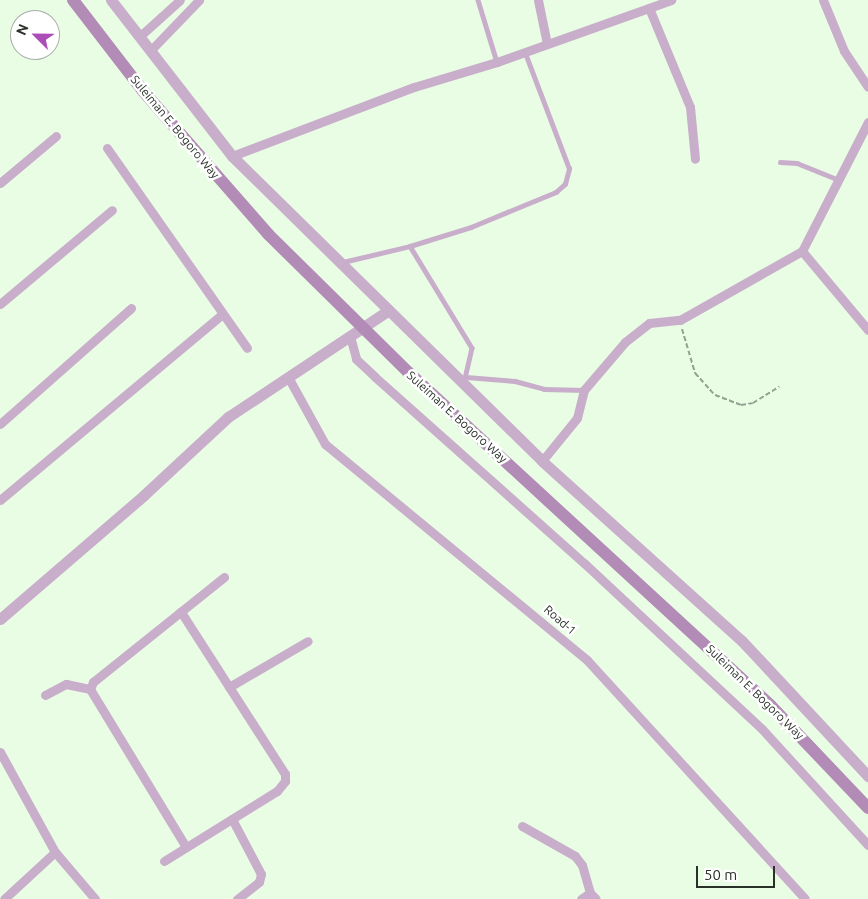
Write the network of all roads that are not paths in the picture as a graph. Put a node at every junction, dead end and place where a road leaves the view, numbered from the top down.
1 (73, 0) edge
2 (111, 0) edge
3 (180, 0) edge
4 (199, 0) edge
5 (478, 0) edge
6 (538, 0) edge
7 (671, 0) edge
8 (823, 0) edge
9 (652, 5) edge
10 (139, 37) junction
11 (547, 44) junction
12 (150, 51) junction
13 (524, 53) junction
14 (497, 62) junction
15 (868, 87) edge
16 (868, 122) edge
17 (56, 136) dead end
18 (107, 148) dead end
19 (232, 156) junction
20 (694, 159) dead end
21 (780, 162) dead end
22 (838, 180) junction
23 (0, 183) edge
24 (112, 210) dead end
25 (410, 246) junction
26 (802, 251) junction
27 (339, 263) junction
28 (0, 304) edge
29 (132, 308) dead end
30 (389, 310) junction
31 (221, 315) junction
32 (361, 328) junction
33 (868, 330) edge
34 (350, 336) junction
35 (247, 348) dead end
36 (288, 377) junction
37 (465, 380) junction
38 (584, 390) junction
39 (0, 424) edge
40 (542, 461) junction
41 (0, 500) edge
42 (224, 577) dead end
43 (181, 612) junction
44 (0, 619) edge
45 (308, 641) dead end
46 (229, 687) junction
47 (90, 689) junction
48 (45, 694) dead end
49 (0, 752) edge
50 (868, 776) edge
51 (868, 808) edge
52 (232, 819) junction
53 (522, 826) dead end
54 (868, 845) edge
55 (186, 847) junction
56 (55, 852) junction
57 (164, 861) dead end
58 (0, 894) edge
59 (593, 896) edge
60 (4, 899) edge
61 (95, 899) edge
62 (237, 899) edge
63 (581, 899) edge
64 (805, 899) edge

1 - 32 main road, Suleiman E. Bogoro Way
2 - 10 street, Suleiman E. Bogoro Way
3 - 10 street
4 - 12 street
5 - 14 lane
6 - 11 street
7 - 9 street
8 - 15 street
9 - 11 street
9 - 20 street
10 - 12 street, Suleiman E. Bogoro Way
11 - 13 street
12 - 19 street, Suleiman E. Bogoro Way
13 - 14 street
13 - 25 lane
14 - 19 street
16 - 22 street
17 - 23 street
18 - 31 street
19 - 27 street, Suleiman E. Bogoro Way
21 - 22 lane
22 - 26 street
24 - 28 street
25 - 27 lane
25 - 37 lane
26 - 33 street
26 - 38 street
27 - 30 street, Suleiman E. Bogoro Way
29 - 39 street
30 - 32 street
30 - 37 street, Suleiman E. Bogoro Way
31 - 35 street
31 - 41 street
32 - 34 street
32 - 51 main road, Suleiman E. Bogoro Way
34 - 36 street
34 - 54 street
36 - 44 street
36 - 64 street, Road-1
37 - 38 lane
37 - 40 street, Suleiman E. Bogoro Way
38 - 40 street
40 - 50 street, Suleiman E. Bogoro Way
42 - 43 street
43 - 46 street
43 - 47 street
45 - 46 street
46 - 52 street
47 - 48 street
47 - 55 street
49 - 56 street
52 - 55 street
52 - 62 street
53 - 59 street
55 - 57 street
56 - 60 street
56 - 61 street
58 - 60 street
59 - 63 street

